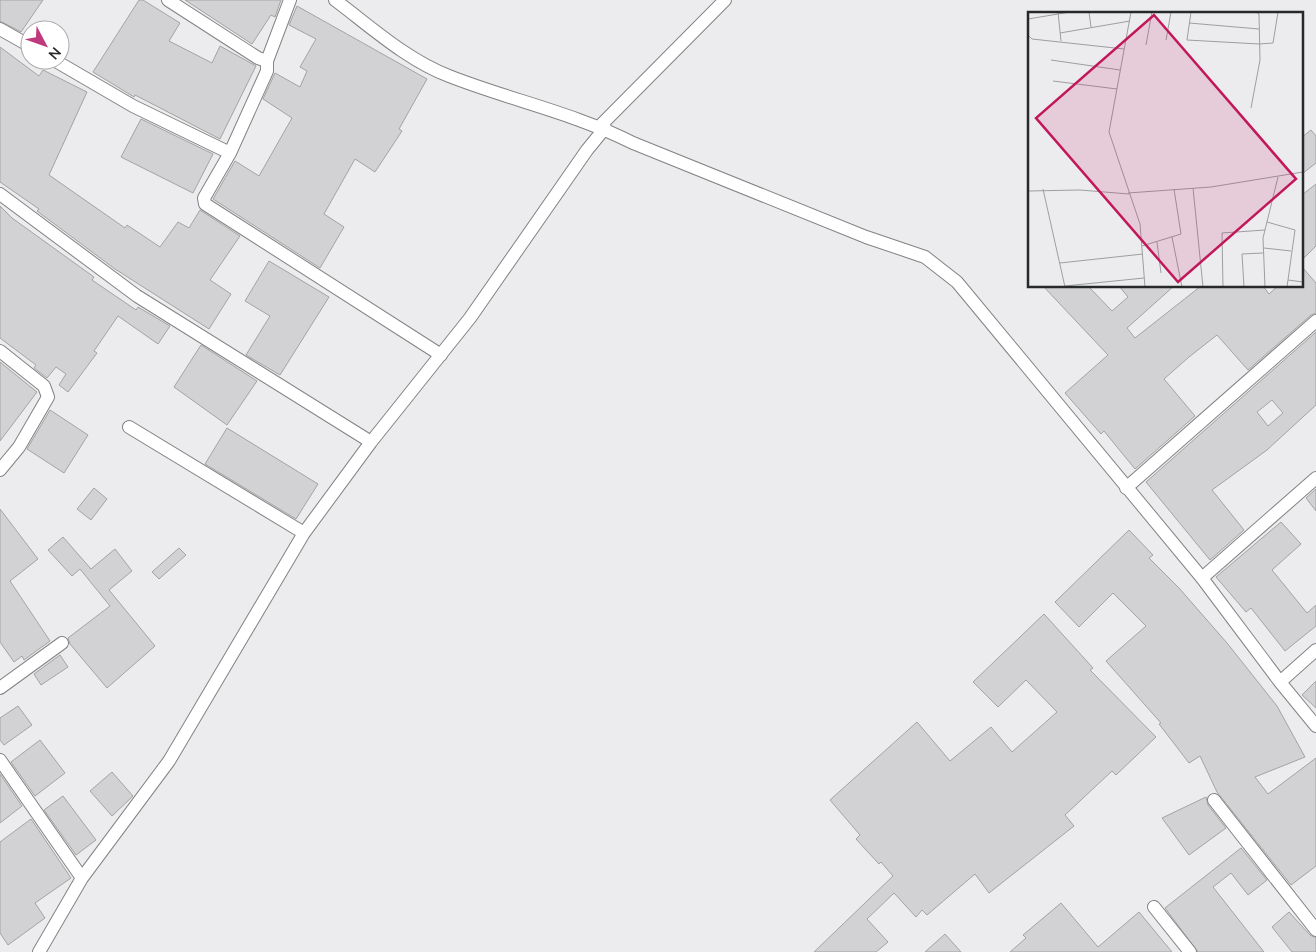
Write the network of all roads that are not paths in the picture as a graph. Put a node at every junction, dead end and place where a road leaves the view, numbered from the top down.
1 (168, 0) edge
2 (290, 0) edge
3 (335, 0) edge
4 (725, 0) edge
5 (0, 29) edge
6 (20, 40) edge
7 (267, 61) junction
8 (70, 69) edge
9 (602, 127) junction
10 (230, 153) junction
11 (0, 194) edge
12 (1316, 321) edge
13 (0, 351) edge
14 (441, 355) junction
15 (128, 427) dead end
16 (371, 442) junction
17 (0, 470) edge
18 (1316, 478) edge
19 (1126, 488) junction
20 (304, 533) junction
21 (1202, 578) junction
22 (62, 643) dead end
23 (1316, 650) edge
24 (1280, 682) junction
25 (0, 688) edge
26 (1316, 726) edge
27 (0, 760) edge
28 (1214, 800) dead end
29 (82, 878) junction
30 (1154, 908) dead end
31 (1316, 930) edge
32 (38, 952) edge
33 (1190, 952) edge

1 - 7 street
2 - 7 street
3 - 9 street
4 - 9 street
5 - 6 street
7 - 10 street
8 - 10 street
9 - 14 street
9 - 19 street
10 - 14 street
11 - 16 street
12 - 19 street
13 - 17 street
14 - 16 street
15 - 20 street
16 - 20 street
18 - 21 street
19 - 21 street
20 - 29 street
21 - 24 street
22 - 25 street
23 - 24 street
24 - 26 street
27 - 29 street
28 - 31 street
29 - 32 street
30 - 33 street

